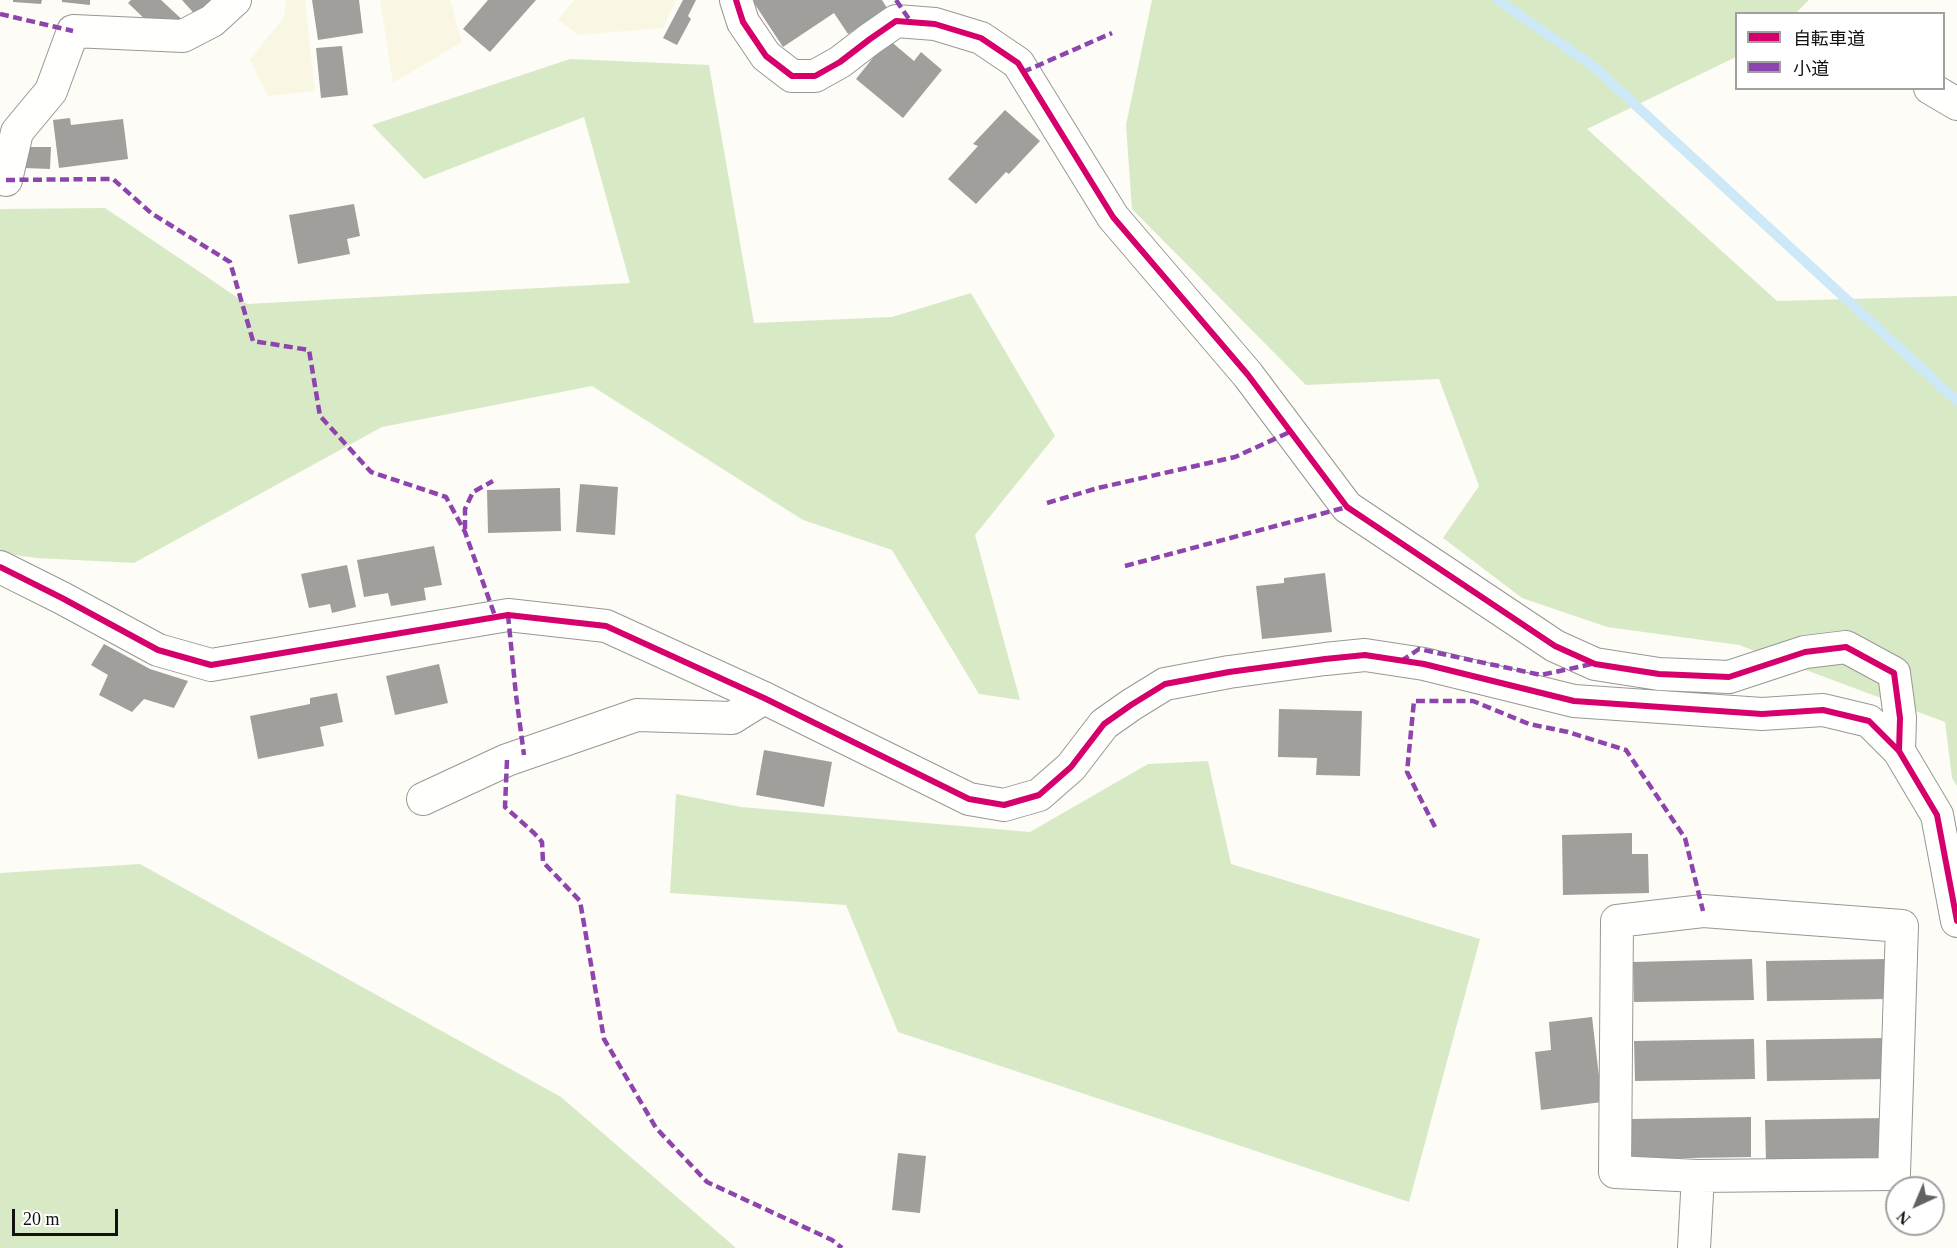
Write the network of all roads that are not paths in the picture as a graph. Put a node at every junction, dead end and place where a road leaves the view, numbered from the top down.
1 (236, 0) edge
2 (736, 0) edge
3 (1933, 90) edge
4 (1957, 104) edge
5 (6, 180) dead end
6 (0, 567) edge
7 (764, 698) junction
8 (1899, 751) junction
9 (423, 799) dead end
10 (1957, 921) edge
11 (1698, 1176) junction
12 (1694, 1248) edge

1 - 5 street
2 - 8 street
3 - 4 street
6 - 7 street
7 - 8 street
7 - 9 street
8 - 10 street
11 - 11 street
11 - 12 street

